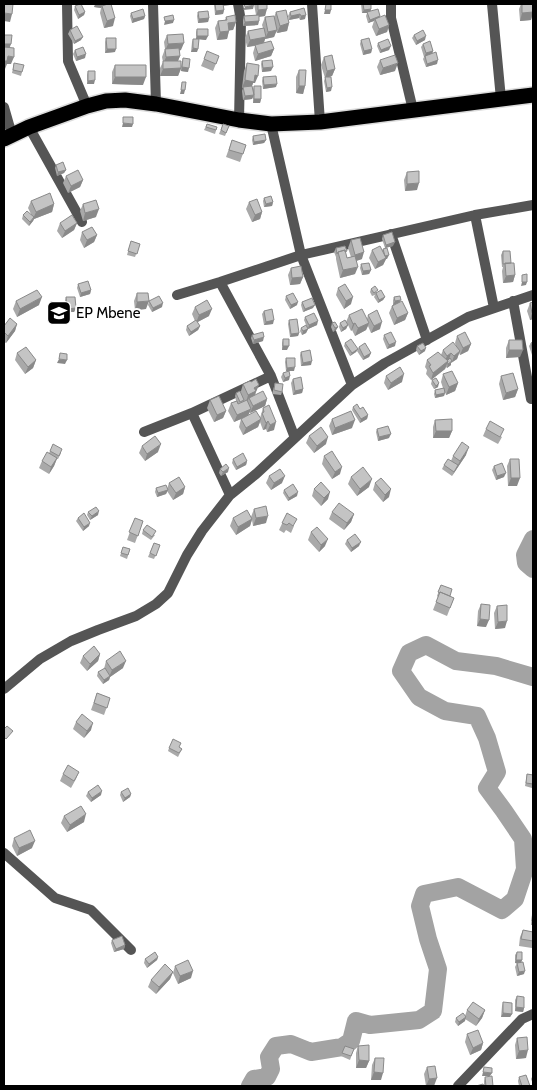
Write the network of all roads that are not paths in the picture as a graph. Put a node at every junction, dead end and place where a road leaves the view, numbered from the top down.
1 (67, 4) edge
2 (153, 4) edge
3 (238, 4) edge
4 (312, 4) edge
5 (391, 4) edge
6 (492, 4) edge
7 (533, 94) edge
8 (501, 99) junction
9 (156, 104) junction
10 (4, 106) edge
11 (87, 106) junction
12 (413, 110) junction
13 (239, 120) junction
14 (320, 122) junction
15 (271, 124) junction
16 (29, 127) junction
17 (8, 137) edge
18 (533, 205) edge
19 (476, 215) junction
20 (82, 222) dead end
21 (391, 234) junction
22 (301, 255) junction
23 (220, 282) junction
24 (177, 295) dead end
25 (533, 295) edge
26 (513, 301) junction
27 (494, 308) junction
28 (427, 340) junction
29 (271, 376) junction
30 (352, 385) junction
31 (530, 400) dead end
32 (192, 413) junction
33 (144, 432) dead end
34 (295, 438) junction
35 (230, 495) junction
36 (4, 689) edge
37 (4, 853) edge
38 (130, 950) dead end
39 (533, 1014) edge
40 (458, 1086) edge

1 - 11 street
2 - 9 street
3 - 13 street
4 - 14 street
5 - 12 street
6 - 8 street
7 - 8 highway
8 - 12 highway
9 - 11 highway
9 - 13 highway
10 - 17 street
11 - 16 highway
12 - 14 highway
13 - 15 highway
14 - 15 highway
15 - 22 street
16 - 17 highway
16 - 20 street
18 - 19 street
19 - 21 street
19 - 27 street
21 - 22 street
21 - 28 street
22 - 23 street
22 - 30 street
23 - 24 street
23 - 29 street
25 - 26 street
26 - 27 street
26 - 31 street
27 - 28 street
28 - 30 street
29 - 32 street
29 - 34 street
30 - 34 street
32 - 33 street
32 - 35 street
34 - 35 street
35 - 36 street
37 - 38 street
39 - 40 street

